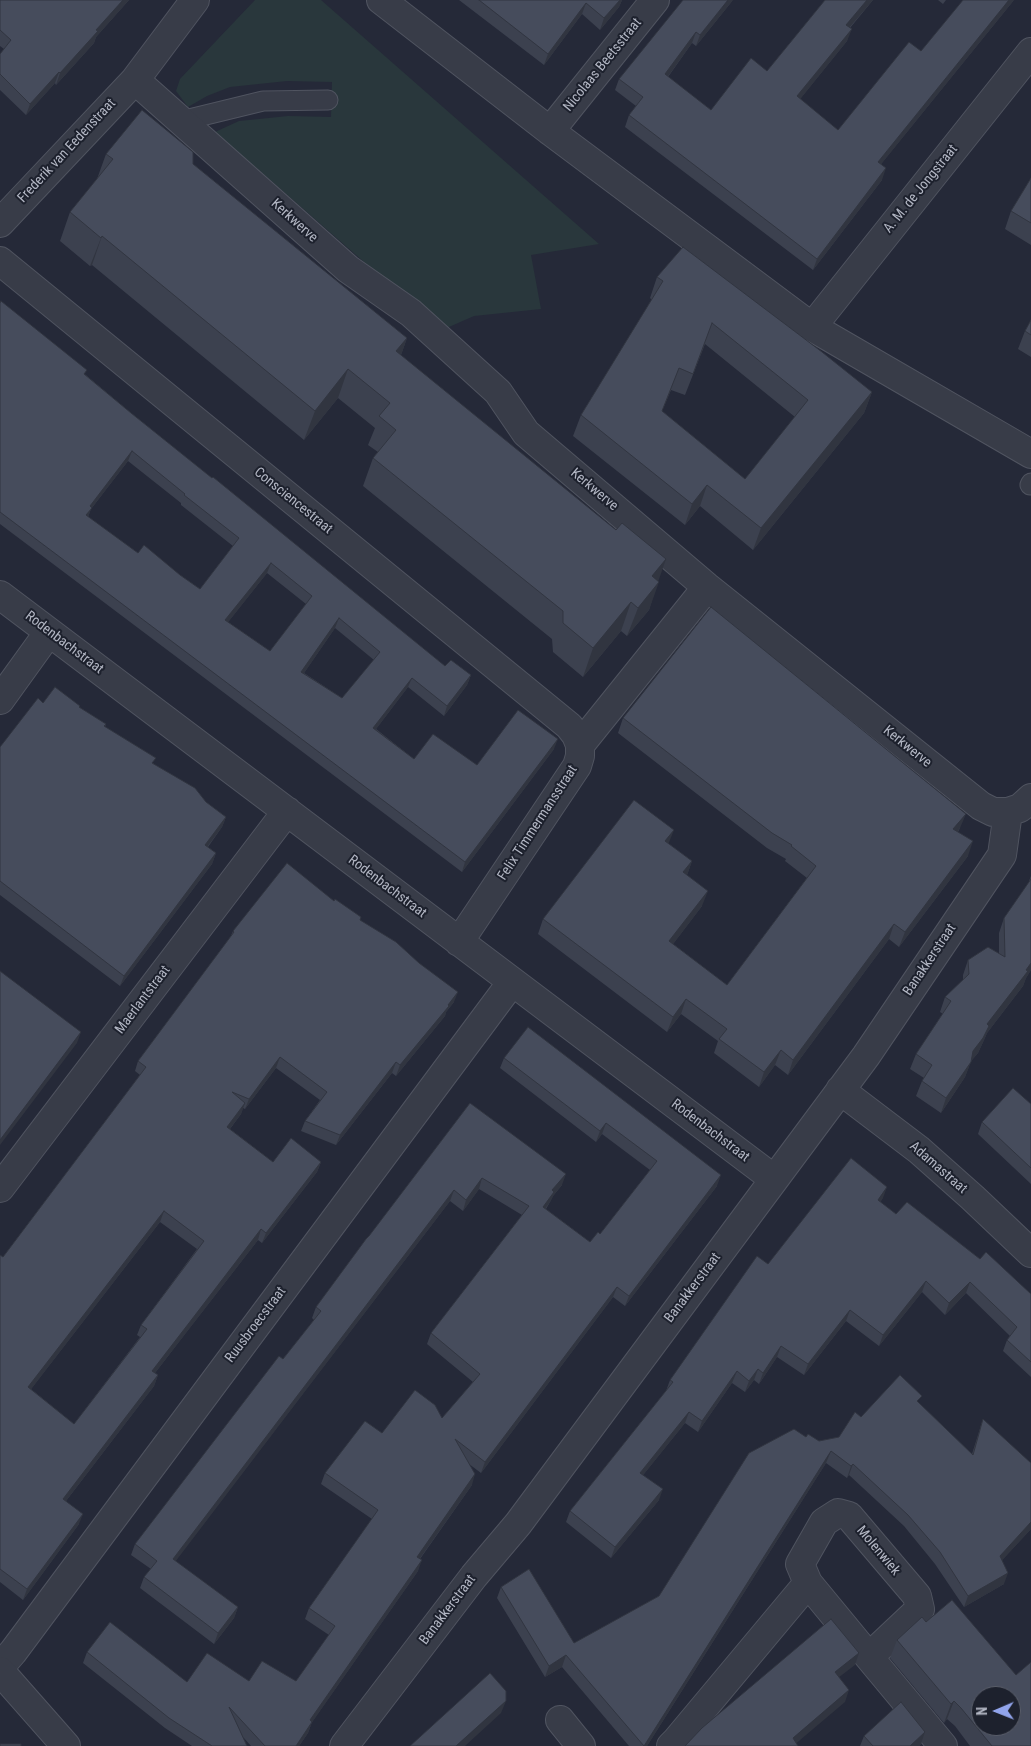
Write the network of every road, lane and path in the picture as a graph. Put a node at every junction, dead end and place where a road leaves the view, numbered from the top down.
1 (195, 0) edge
2 (381, 0) edge
3 (655, 0) edge
4 (1031, 52) edge
5 (135, 80) junction
6 (328, 100) dead end
7 (181, 121) junction
8 (550, 131) junction
9 (0, 223) edge
10 (0, 261) edge
11 (812, 327) junction
12 (1031, 454) edge
13 (707, 587) junction
14 (0, 595) edge
15 (49, 632) junction
16 (0, 700) edge
17 (580, 745) junction
18 (1031, 798) edge
19 (286, 811) junction
20 (1008, 812) junction
21 (459, 942) junction
22 (512, 982) junction
23 (840, 1090) junction
24 (774, 1180) junction
25 (0, 1188) edge
26 (1031, 1253) edge
27 (808, 1583) junction
28 (869, 1657) junction
29 (0, 1667) edge
30 (0, 1671) edge
31 (560, 1720) dead end
32 (66, 1746) edge
33 (344, 1746) edge
34 (581, 1746) edge
35 (671, 1746) edge
36 (943, 1746) edge

1 - 5 street
2 - 8 street
3 - 8 street, Nicolaas Beetsstraat
4 - 11 street, A. M. de Jongstraat
5 - 7 street, Kerkwerve
5 - 9 street, Frederik van Eedenstraat
6 - 7 lane
7 - 13 street, Kerkwerve
8 - 11 street
10 - 17 street, Consciencestraat
11 - 12 street
13 - 17 street, Felix Timmermansstraat
13 - 20 street, Kerkwerve
14 - 15 street, Rodenbachstraat
15 - 16 street
15 - 19 street, Rodenbachstraat
17 - 21 street, Felix Timmermansstraat
18 - 20 street
19 - 21 street, Rodenbachstraat
19 - 25 street, Maerlantstraat
20 - 23 street, Banakkerstraat
21 - 22 street, Rodenbachstraat
22 - 24 street, Rodenbachstraat
22 - 29 street, Ruusbroecstraat
23 - 24 street, Banakkerstraat
23 - 26 street, Adamastraat
24 - 33 street, Banakkerstraat
27 - 28 street, Molenwiek
27 - 28 street, Molenwiek
27 - 35 street
28 - 36 street, Molenwiek
30 - 32 street
31 - 34 street

